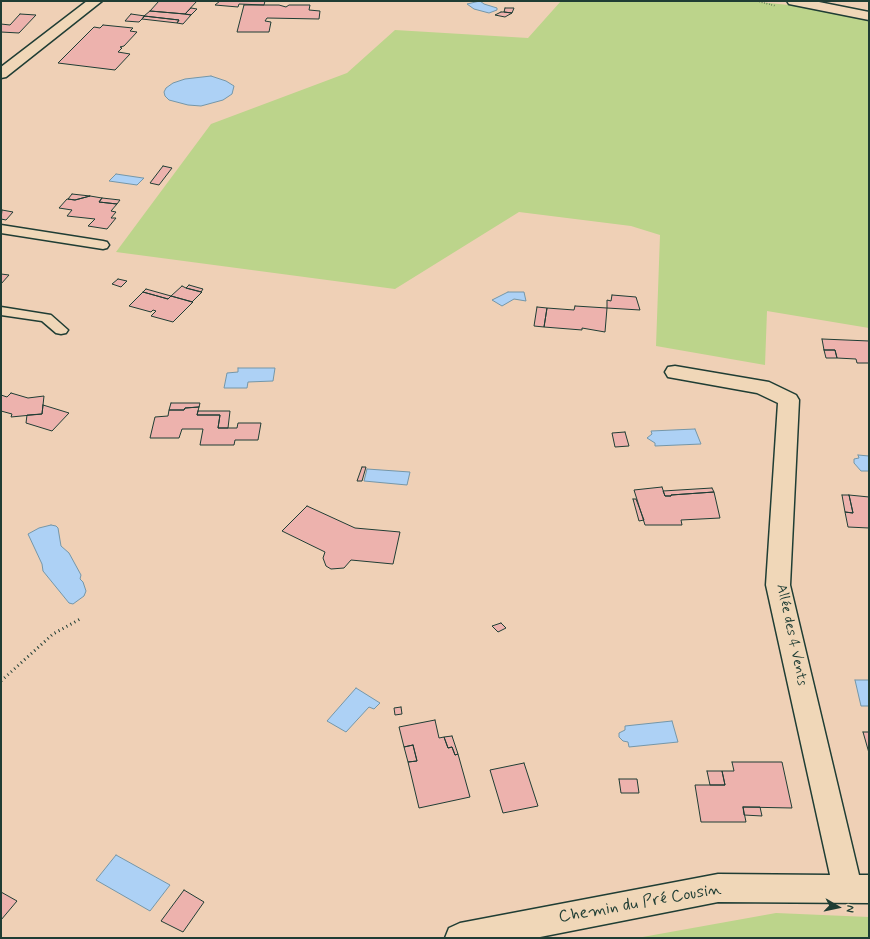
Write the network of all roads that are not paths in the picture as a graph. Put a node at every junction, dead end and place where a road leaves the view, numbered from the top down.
1 (95, 1) edge
2 (794, 1) edge
3 (869, 16) edge
4 (1, 74) edge
5 (1, 229) edge
6 (103, 245) dead end
7 (1, 311) edge
8 (61, 330) dead end
9 (675, 372) dead end
10 (858, 889) edge
11 (460, 938) edge

1 - 4 street
2 - 3 street
5 - 6 lane
7 - 8 lane
9 - 10 street, Allée des 4 Vents
10 - 11 street, Chemin du Pré Cousin

